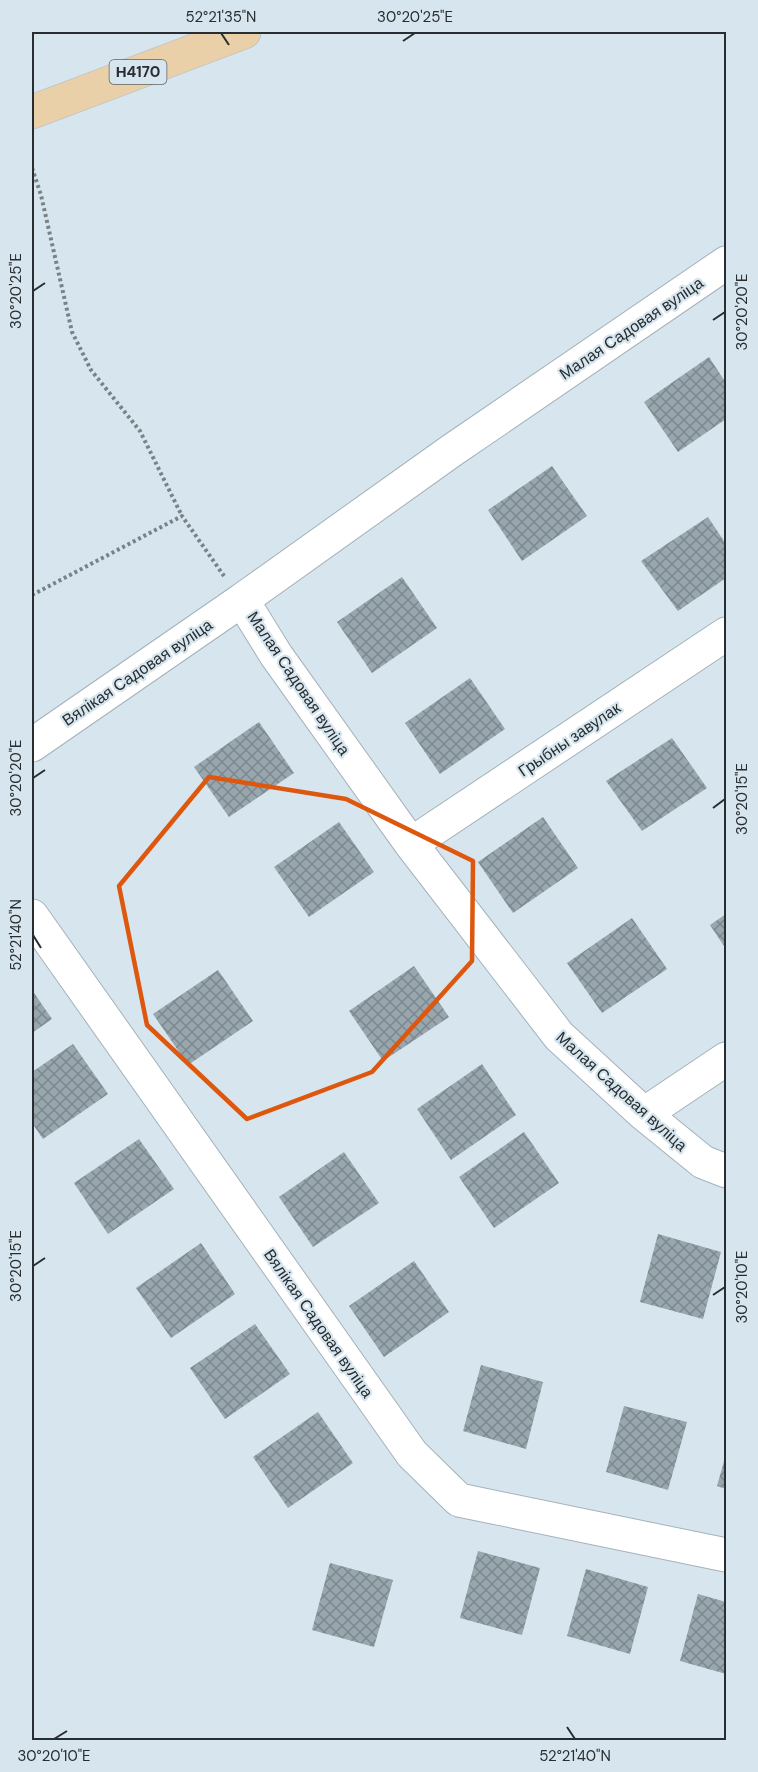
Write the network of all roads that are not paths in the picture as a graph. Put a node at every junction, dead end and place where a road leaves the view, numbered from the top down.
1 (244, 32) edge
2 (32, 112) edge
3 (726, 263) edge
4 (242, 600) junction
5 (726, 634) edge
6 (32, 745) edge
7 (411, 844) junction
8 (32, 916) edge
9 (726, 1059) edge
10 (644, 1114) junction
11 (726, 1171) edge
12 (726, 1555) edge

1 - 2 main road, Н4170
3 - 4 street, Малая Садовая вуліца
4 - 6 street, Вялікая Садовая вуліца
4 - 7 street, Малая Садовая вуліца
5 - 7 street, Грыбны завулак
7 - 10 street, Малая Садовая вуліца
8 - 12 street, Вялікая Садовая вуліца
9 - 10 street
10 - 11 street, Малая Садовая вуліца

